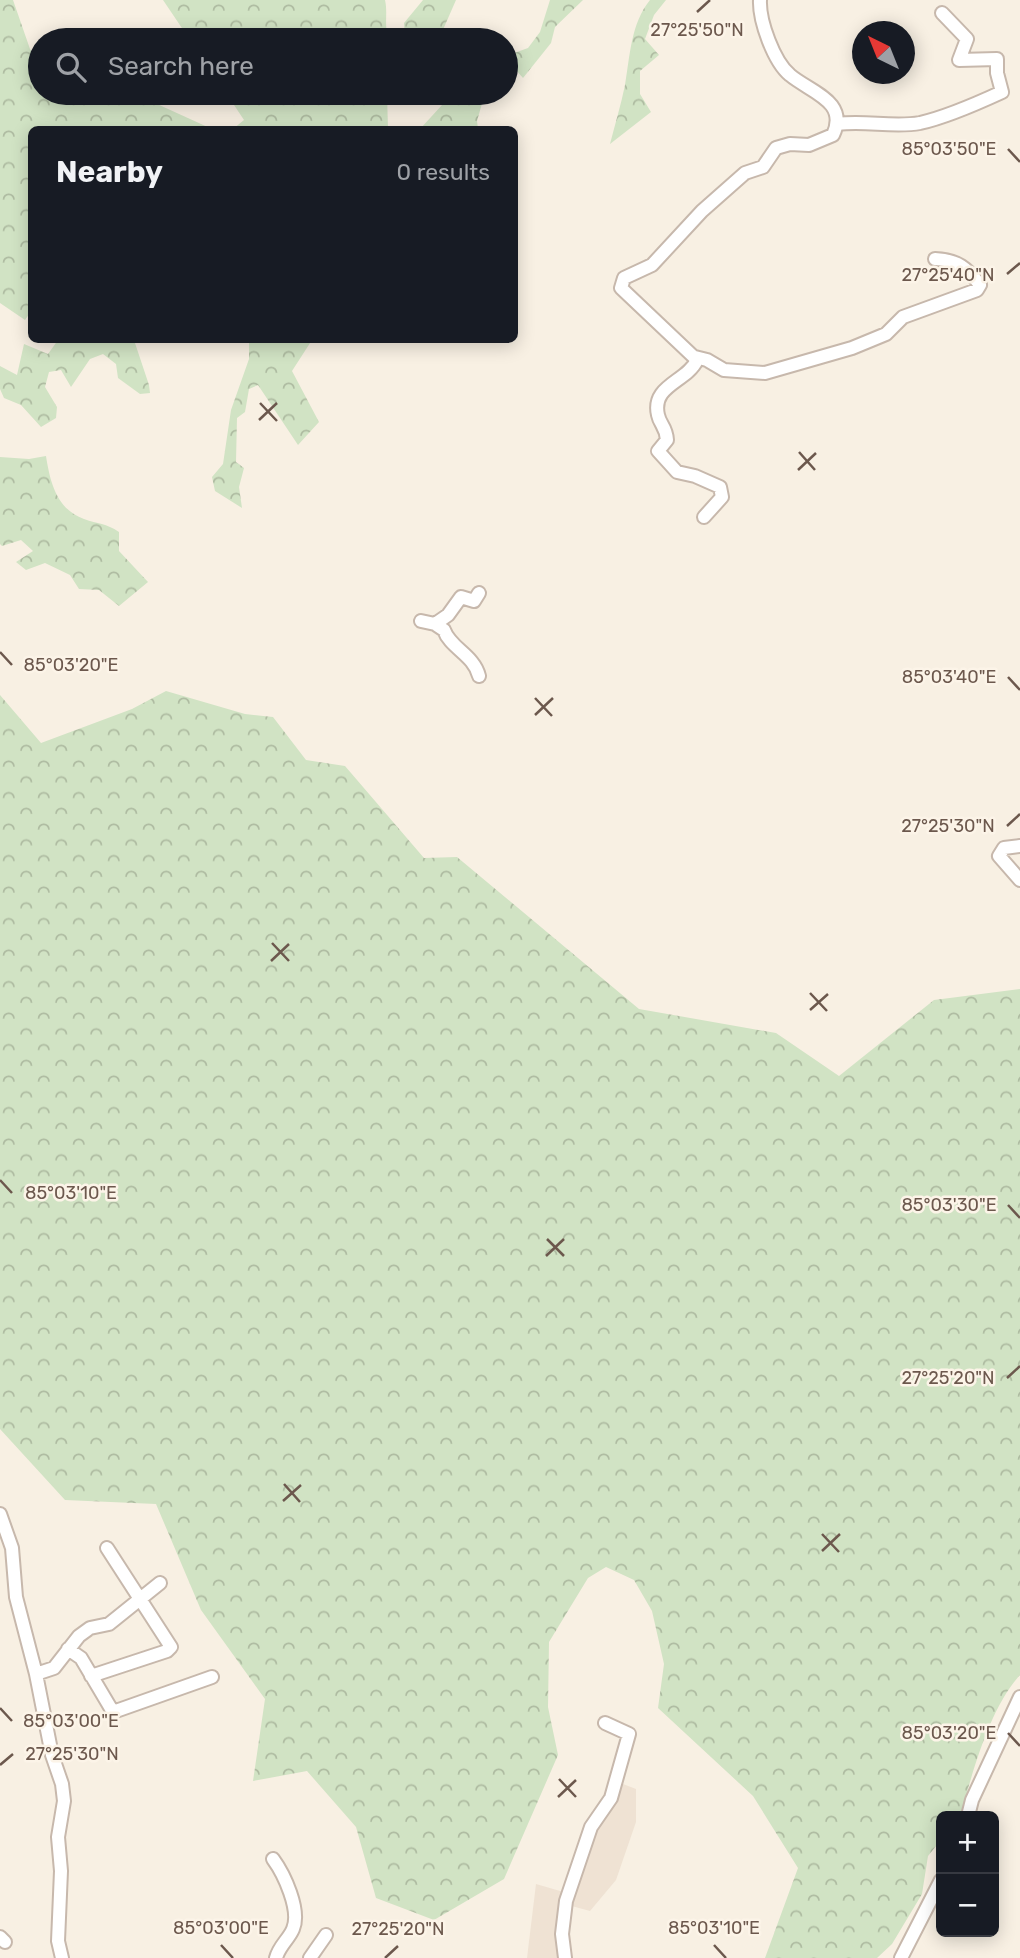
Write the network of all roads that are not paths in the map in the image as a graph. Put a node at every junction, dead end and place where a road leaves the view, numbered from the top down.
1 (761, 0) edge
2 (942, 13) dead end
3 (838, 124) junction
4 (935, 259) dead end
5 (695, 356) junction
6 (704, 517) dead end
7 (479, 593) dead end
8 (421, 621) dead end
9 (435, 624) junction
10 (479, 676) dead end
11 (1020, 846) edge
12 (1020, 880) edge
13 (0, 1514) edge
14 (107, 1548) dead end
15 (160, 1583) dead end
16 (140, 1600) junction
17 (68, 1649) junction
18 (36, 1674) junction
19 (91, 1676) junction
20 (212, 1677) dead end
21 (1020, 1698) edge
22 (605, 1723) dead end
23 (969, 1811) edge
24 (273, 1859) dead end
25 (936, 1890) edge
26 (326, 1936) dead end
27 (62, 1958) edge
28 (276, 1958) edge
29 (310, 1958) edge
30 (565, 1958) edge
31 (901, 1958) edge

1 - 3 street
2 - 3 street
3 - 5 street
4 - 5 street
5 - 6 street
7 - 9 street
8 - 9 street
9 - 10 street
11 - 12 street
13 - 18 street
14 - 16 street
15 - 16 street
16 - 17 street
16 - 19 street
17 - 18 street
17 - 19 street
18 - 27 street
19 - 20 street
21 - 23 street
22 - 30 street
24 - 28 street
25 - 31 street
26 - 29 street

